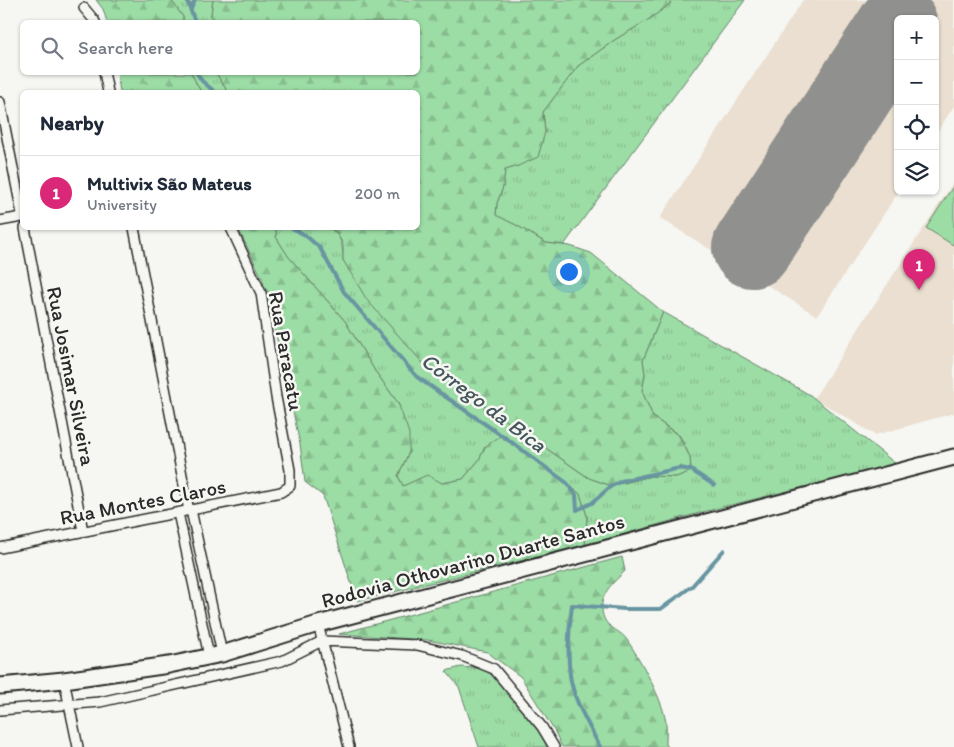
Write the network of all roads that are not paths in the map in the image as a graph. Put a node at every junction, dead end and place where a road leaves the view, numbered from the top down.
1 (84, 8) dead end
2 (93, 20) edge
3 (105, 75) edge
4 (108, 90) edge
5 (0, 102) edge
6 (20, 206) edge
7 (20, 216) edge
8 (0, 221) edge
9 (25, 230) edge
10 (135, 230) edge
11 (232, 230) edge
12 (954, 457) edge
13 (290, 486) joint
14 (190, 510) junction
15 (178, 513) junction
16 (83, 531) junction
17 (0, 548) edge
18 (318, 624) junction
19 (322, 641) junction
20 (215, 655) junction
21 (64, 680) junction
22 (0, 686) edge
23 (69, 705) junction
24 (0, 710) edge
25 (78, 747) edge
26 (349, 747) edge
27 (554, 747) edge

1 - 2 street
3 - 4 street
5 - 6 street
7 - 8 street
9 - 16 street, Rua Josimar Silveira
10 - 14 street
11 - 13 street, Rua Paracatu
12 - 18 main road, Rodovia Othovarino Duarte Santos
13 - 14 street, Rua Montes Claros
14 - 15 street, Rua Montes Claros
14 - 20 street
15 - 16 street, Rua Montes Claros
15 - 20 street
16 - 17 street, Rua Montes Claros
18 - 19 street
18 - 20 main road, Rodovia Othovarino Duarte Santos
19 - 23 street, Rodovia Othovarino Duarte Santos
19 - 26 street
19 - 27 street
20 - 21 main road, Rodovia Othovarino Duarte Santos
21 - 22 main road, Rodovia Othovarino Duarte Santos
21 - 23 street
23 - 24 street, Rodovia Othovarino Duarte Santos
23 - 25 street

